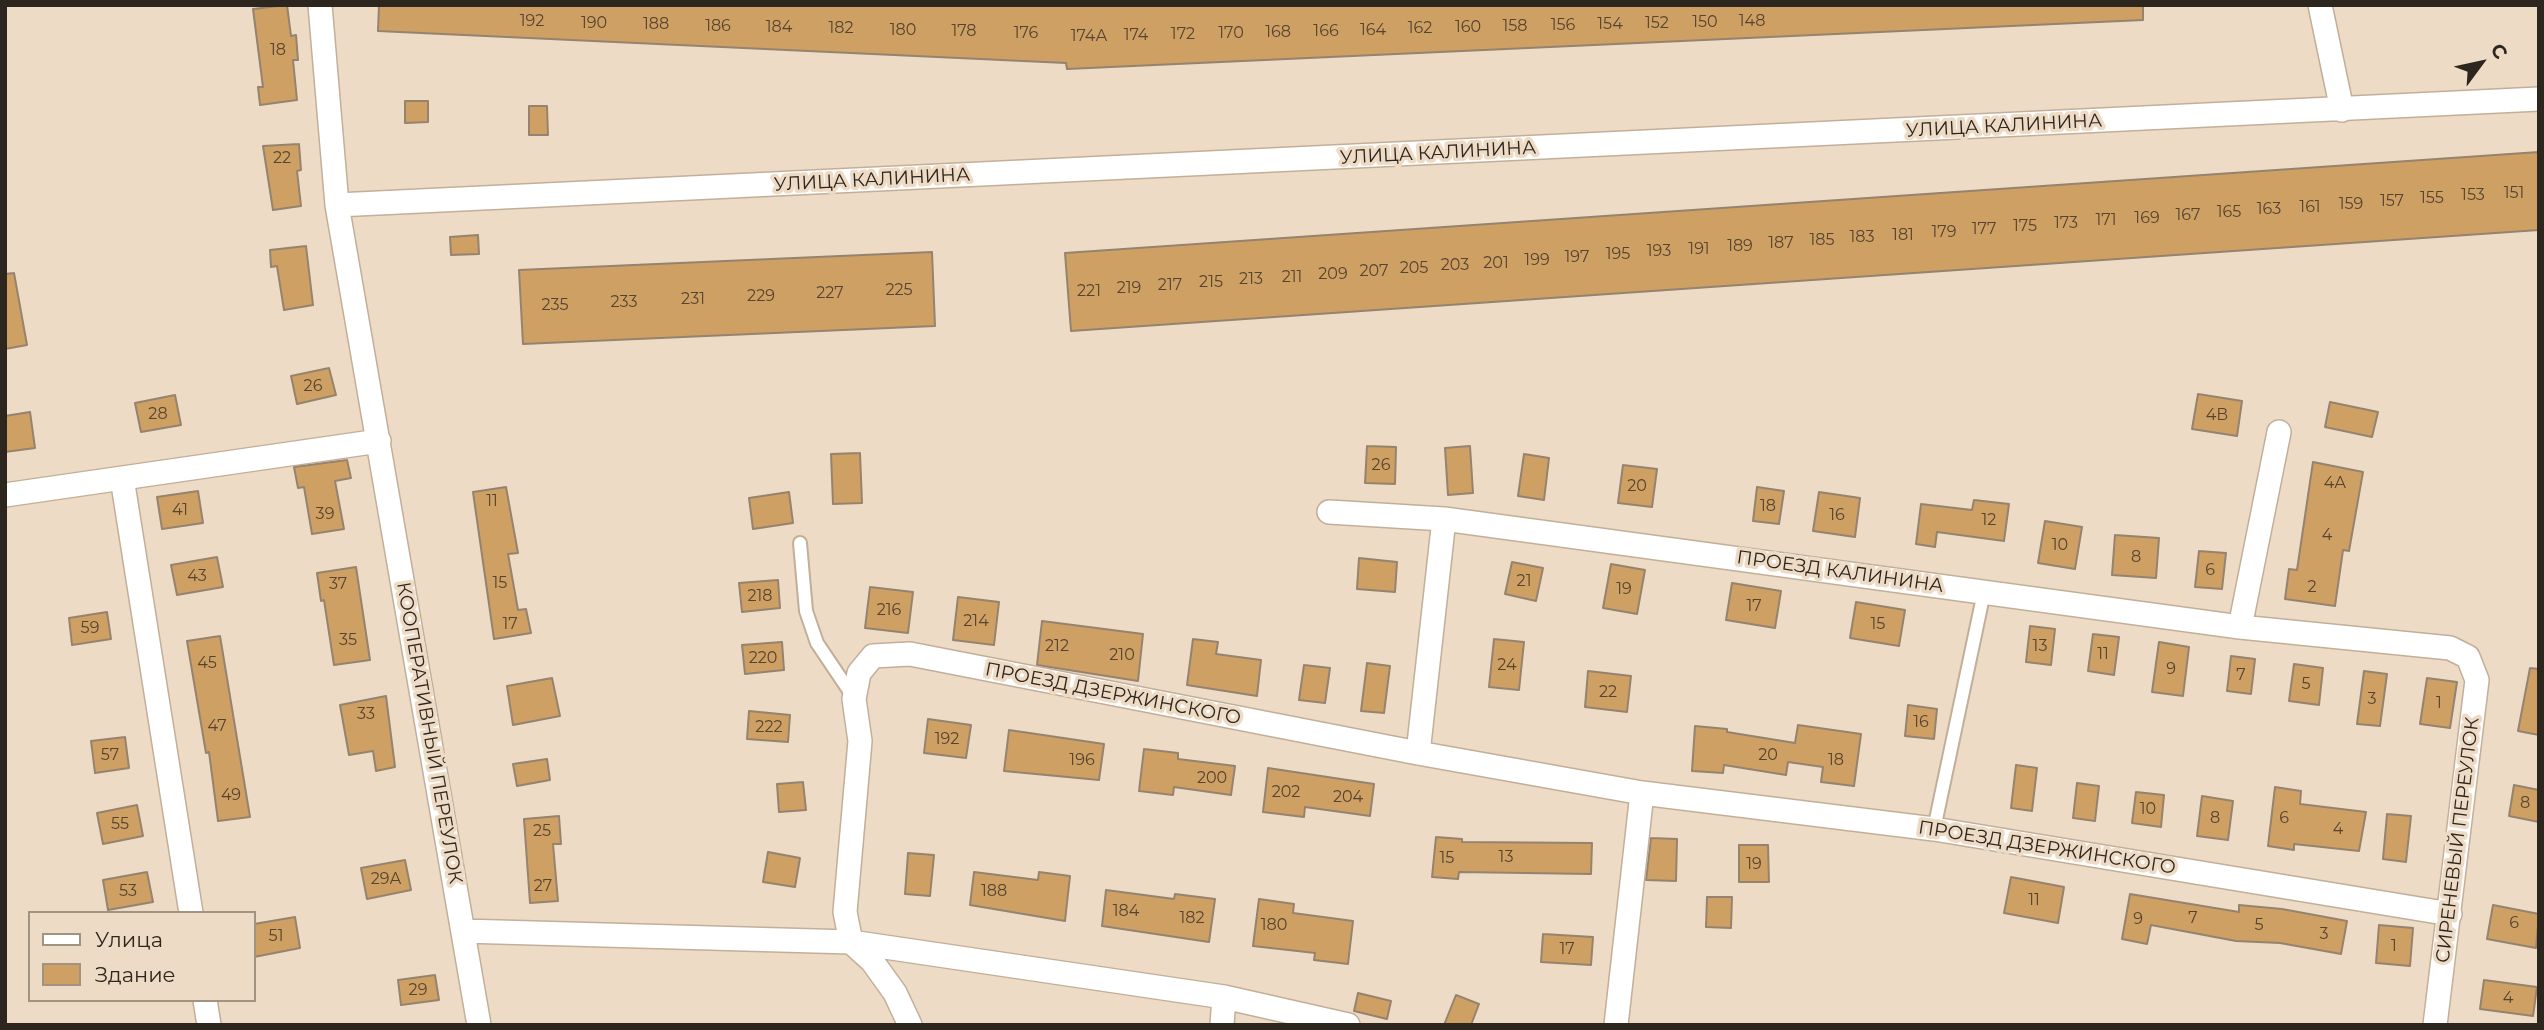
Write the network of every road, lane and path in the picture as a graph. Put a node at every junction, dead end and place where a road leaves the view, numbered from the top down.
1 (320, 5) edge
2 (2320, 5) edge
3 (2539, 99) edge
4 (2342, 110) junction
5 (337, 205) junction
6 (2278, 432) dead end
7 (379, 441) junction
8 (122, 478) junction
9 (5, 495) edge
10 (1329, 512) dead end
11 (1444, 519) junction
12 (800, 543) dead end
13 (1984, 592) junction
14 (2241, 627) junction
15 (2468, 657) joint
16 (854, 699) junction
17 (1418, 753) junction
18 (1642, 793) junction
19 (1934, 830) junction
20 (191, 911) edge
21 (2450, 914) junction
22 (463, 931) junction
23 (851, 942) junction
24 (1224, 997) junction
25 (205, 1002) edge
26 (209, 1025) edge
27 (479, 1025) edge
28 (911, 1025) edge
29 (1222, 1025) edge
30 (1348, 1025) edge
31 (1616, 1025) edge
32 (2435, 1025) edge

1 - 5 street, КООПЕРАТИВНЫЙ ПЕРЕУЛОК
2 - 4 street
3 - 4 street, УЛИЦА КАЛИНИНА
4 - 5 street, УЛИЦА КАЛИНИНА
5 - 7 street, КООПЕРАТИВНЫЙ ПЕРЕУЛОК
6 - 14 street
7 - 8 street
7 - 22 street, КООПЕРАТИВНЫЙ ПЕРЕУЛОК
8 - 9 street
8 - 20 street
10 - 11 street, ПРОЕЗД КАЛИНИНА
11 - 13 street, ПРОЕЗД КАЛИНИНА
11 - 17 street
12 - 16 lane
13 - 14 street, ПРОЕЗД КАЛИНИНА
13 - 19 lane
14 - 15 street, ПРОЕЗД КАЛИНИНА
15 - 21 street, СИРЕНЕВЫЙ ПЕРЕУЛОК
16 - 17 street, ПРОЕЗД ДЗЕРЖИНСКОГО
16 - 23 street, ПРОЕЗД ДЗЕРЖИНСКОГО
17 - 18 street, ПРОЕЗД ДЗЕРЖИНСКОГО
18 - 19 street, ПРОЕЗД ДЗЕРЖИНСКОГО
18 - 31 street
19 - 21 street, ПРОЕЗД ДЗЕРЖИНСКОГО
21 - 32 street, СИРЕНЕВЫЙ ПЕРЕУЛОК
22 - 23 street
22 - 27 street, КООПЕРАТИВНЫЙ ПЕРЕУЛОК
23 - 24 street
23 - 28 street
24 - 29 street
24 - 30 street
25 - 26 street

